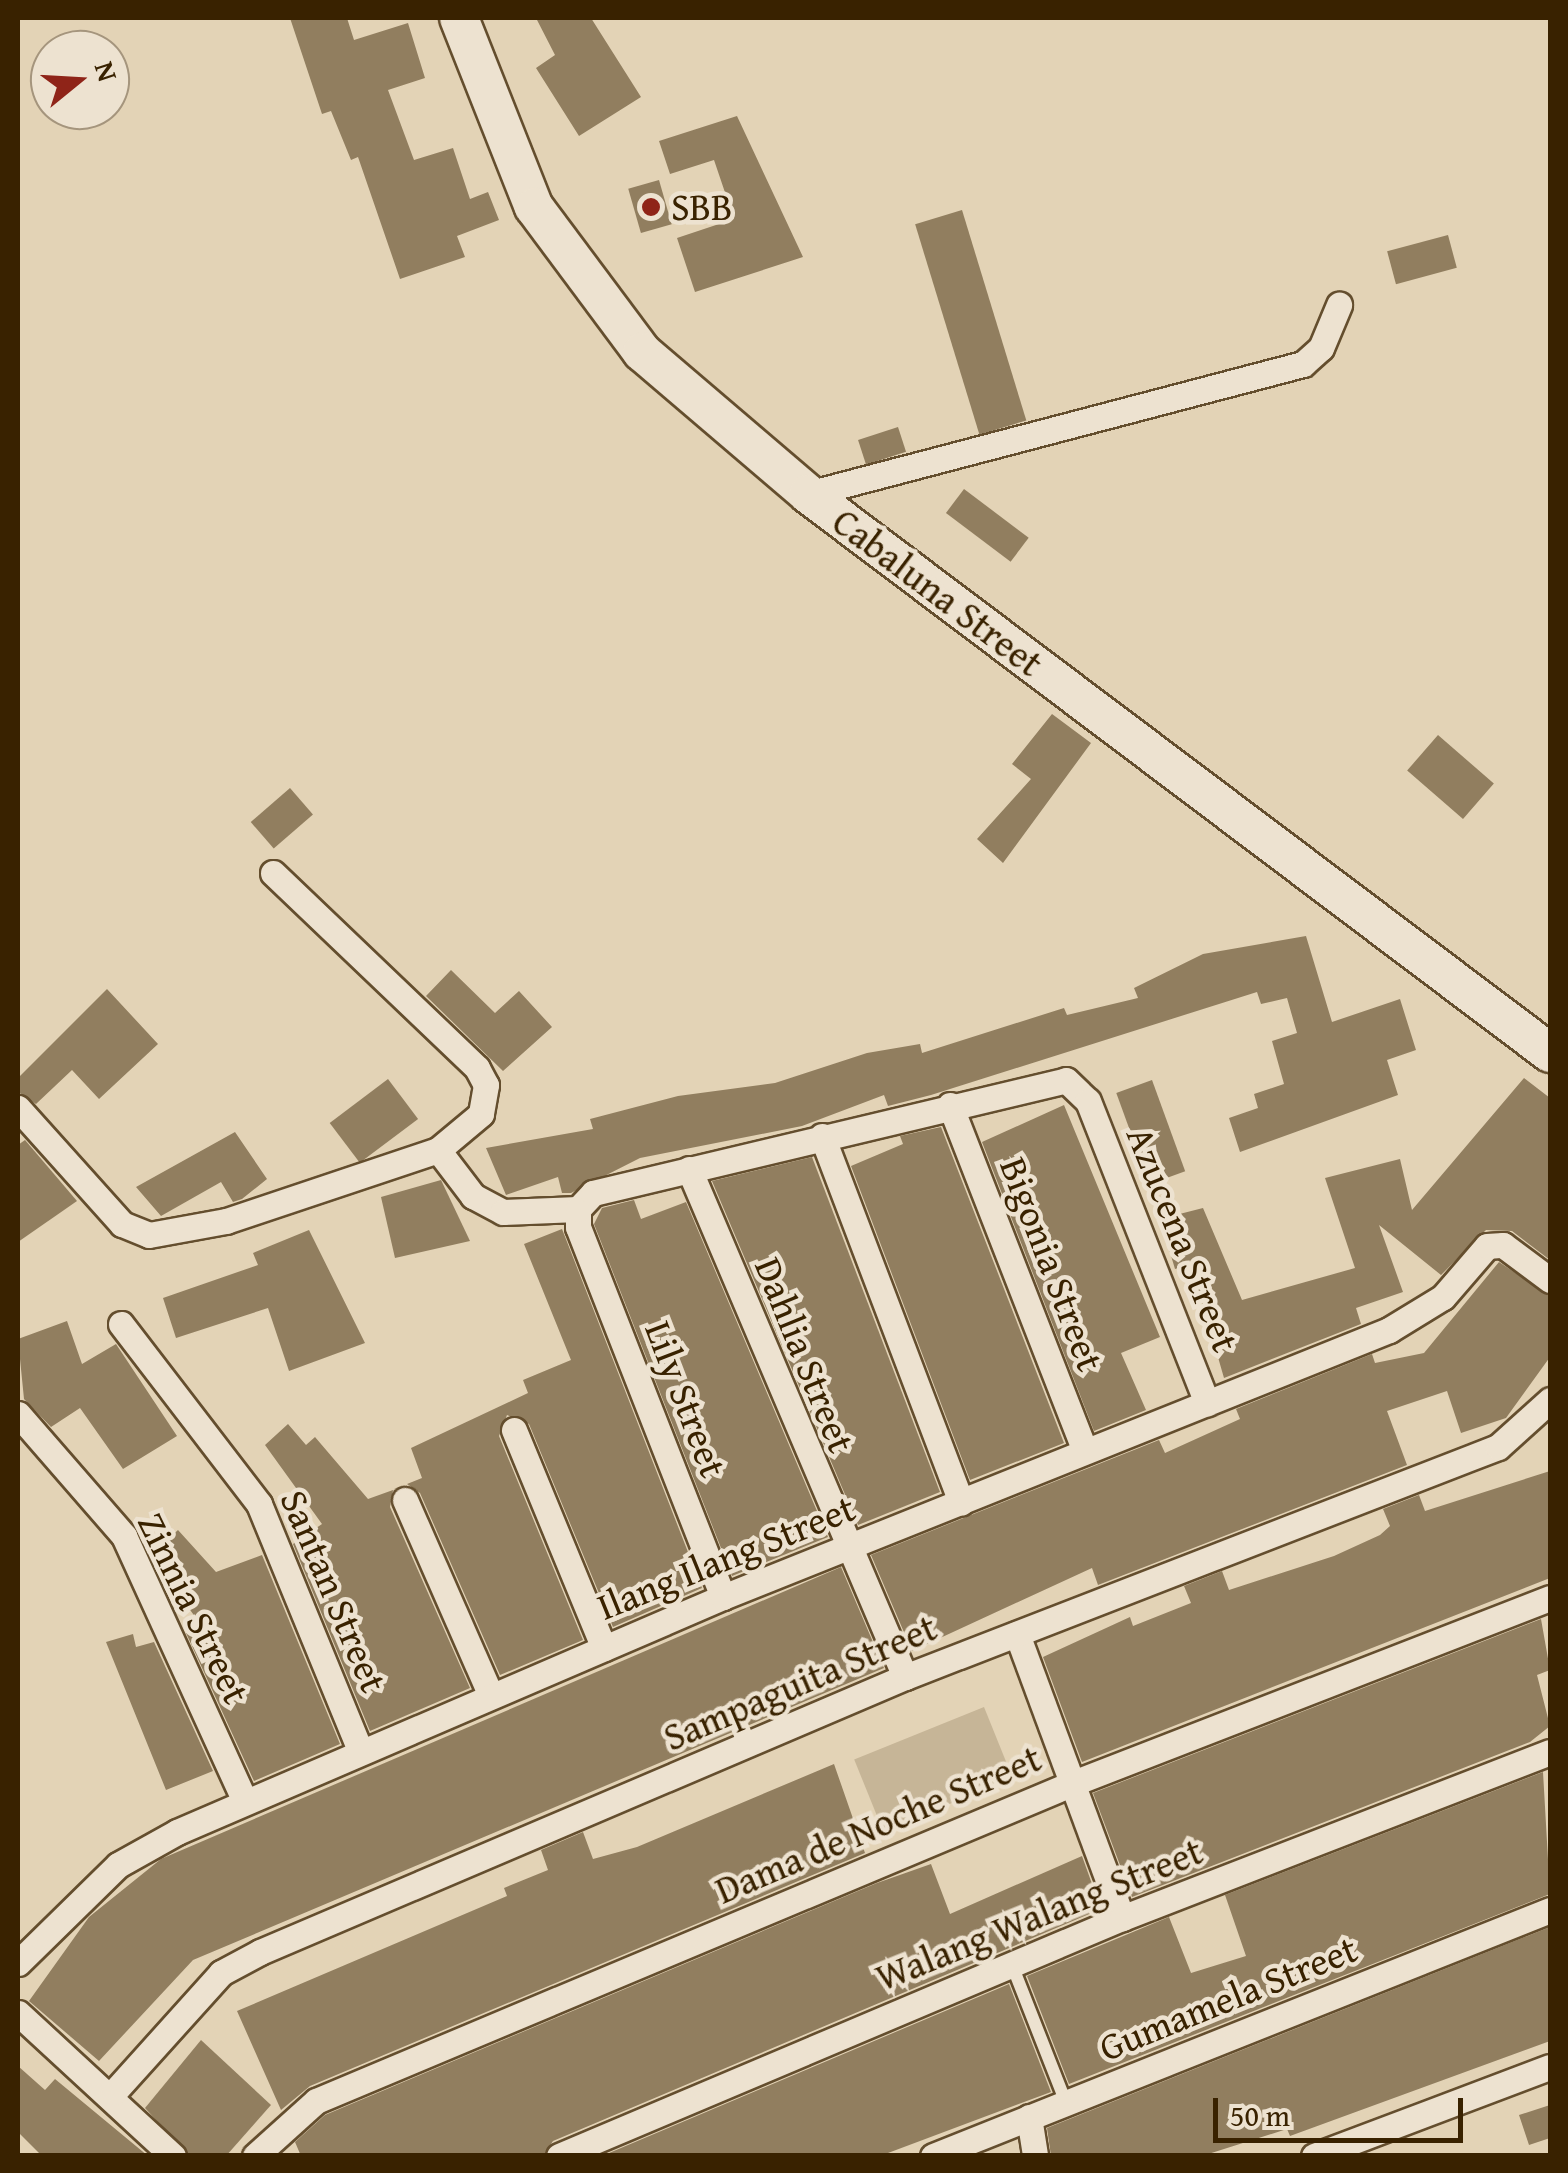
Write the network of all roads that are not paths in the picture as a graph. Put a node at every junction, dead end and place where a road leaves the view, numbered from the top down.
1 (459, 18) edge
2 (1339, 305) dead end
3 (808, 494) junction
4 (273, 873) dead end
5 (1550, 1053) edge
6 (950, 1104) junction
7 (18, 1108) edge
8 (822, 1136) junction
9 (438, 1150) junction
10 (689, 1169) junction
11 (578, 1218) junction
12 (1550, 1280) edge
13 (121, 1324) dead end
14 (1550, 1400) edge
15 (1208, 1403) junction
16 (18, 1414) edge
17 (514, 1430) dead end
18 (1085, 1451) junction
19 (405, 1500) dead end
20 (962, 1502) junction
21 (844, 1548) junction
22 (723, 1597) junction
23 (1550, 1598) edge
24 (1017, 1634) junction
25 (604, 1648) junction
26 (905, 1677) junction
27 (490, 1694) junction
28 (360, 1750) junction
29 (1550, 1752) edge
30 (1071, 1784) junction
31 (245, 1801) junction
32 (1550, 1910) edge
33 (1122, 1918) junction
34 (18, 1963) edge
35 (1012, 1964) junction
36 (18, 2014) edge
37 (1550, 2067) edge
38 (114, 2092) junction
39 (1066, 2103) junction
40 (1029, 2117) junction
41 (172, 2156) edge
42 (255, 2156) edge
43 (559, 2156) edge
44 (932, 2156) edge
45 (1035, 2156) edge
46 (1314, 2156) edge

1 - 3 main road, Cabaluna Street
2 - 3 street
3 - 5 main road, Cabaluna Street
4 - 9 street
6 - 8 street
6 - 15 street, Azucena Street
6 - 18 street, Bigonia Street
7 - 9 street
8 - 10 street
8 - 20 street
9 - 11 street
10 - 11 street
10 - 21 street, Dahlia Street
11 - 22 street, Lily Street
12 - 15 street, Ilang Ilang Street
13 - 28 street, Santan Street
14 - 24 street, Sampaguita Street
15 - 18 street, Ilang Ilang Street
16 - 31 street, Zinnia Street
17 - 25 street
18 - 20 street, Ilang Ilang Street
19 - 27 street
20 - 21 street, Ilang Ilang Street
21 - 22 street, Ilang Ilang Street
21 - 26 street, Dahlia Street
22 - 25 street, Ilang Ilang Street
23 - 30 street, Dama de Noche Street
24 - 26 street, Sampaguita Street
24 - 30 street
25 - 27 street, Ilang Ilang Street
26 - 38 street, Sampaguita Street
27 - 28 street, Ilang Ilang Street
28 - 31 street, Ilang Ilang Street
29 - 33 street, Walang Walang Street
30 - 33 street
30 - 42 street, Dama de Noche Street
31 - 34 street, Ilang Ilang Street
32 - 39 street, Gumamela Street
33 - 35 street, Walang Walang Street
35 - 39 lane
35 - 43 street, Walang Walang Street
36 - 38 street
37 - 46 street
38 - 41 street
39 - 40 street, Gumamela Street
40 - 44 street, Gumamela Street
40 - 45 street

